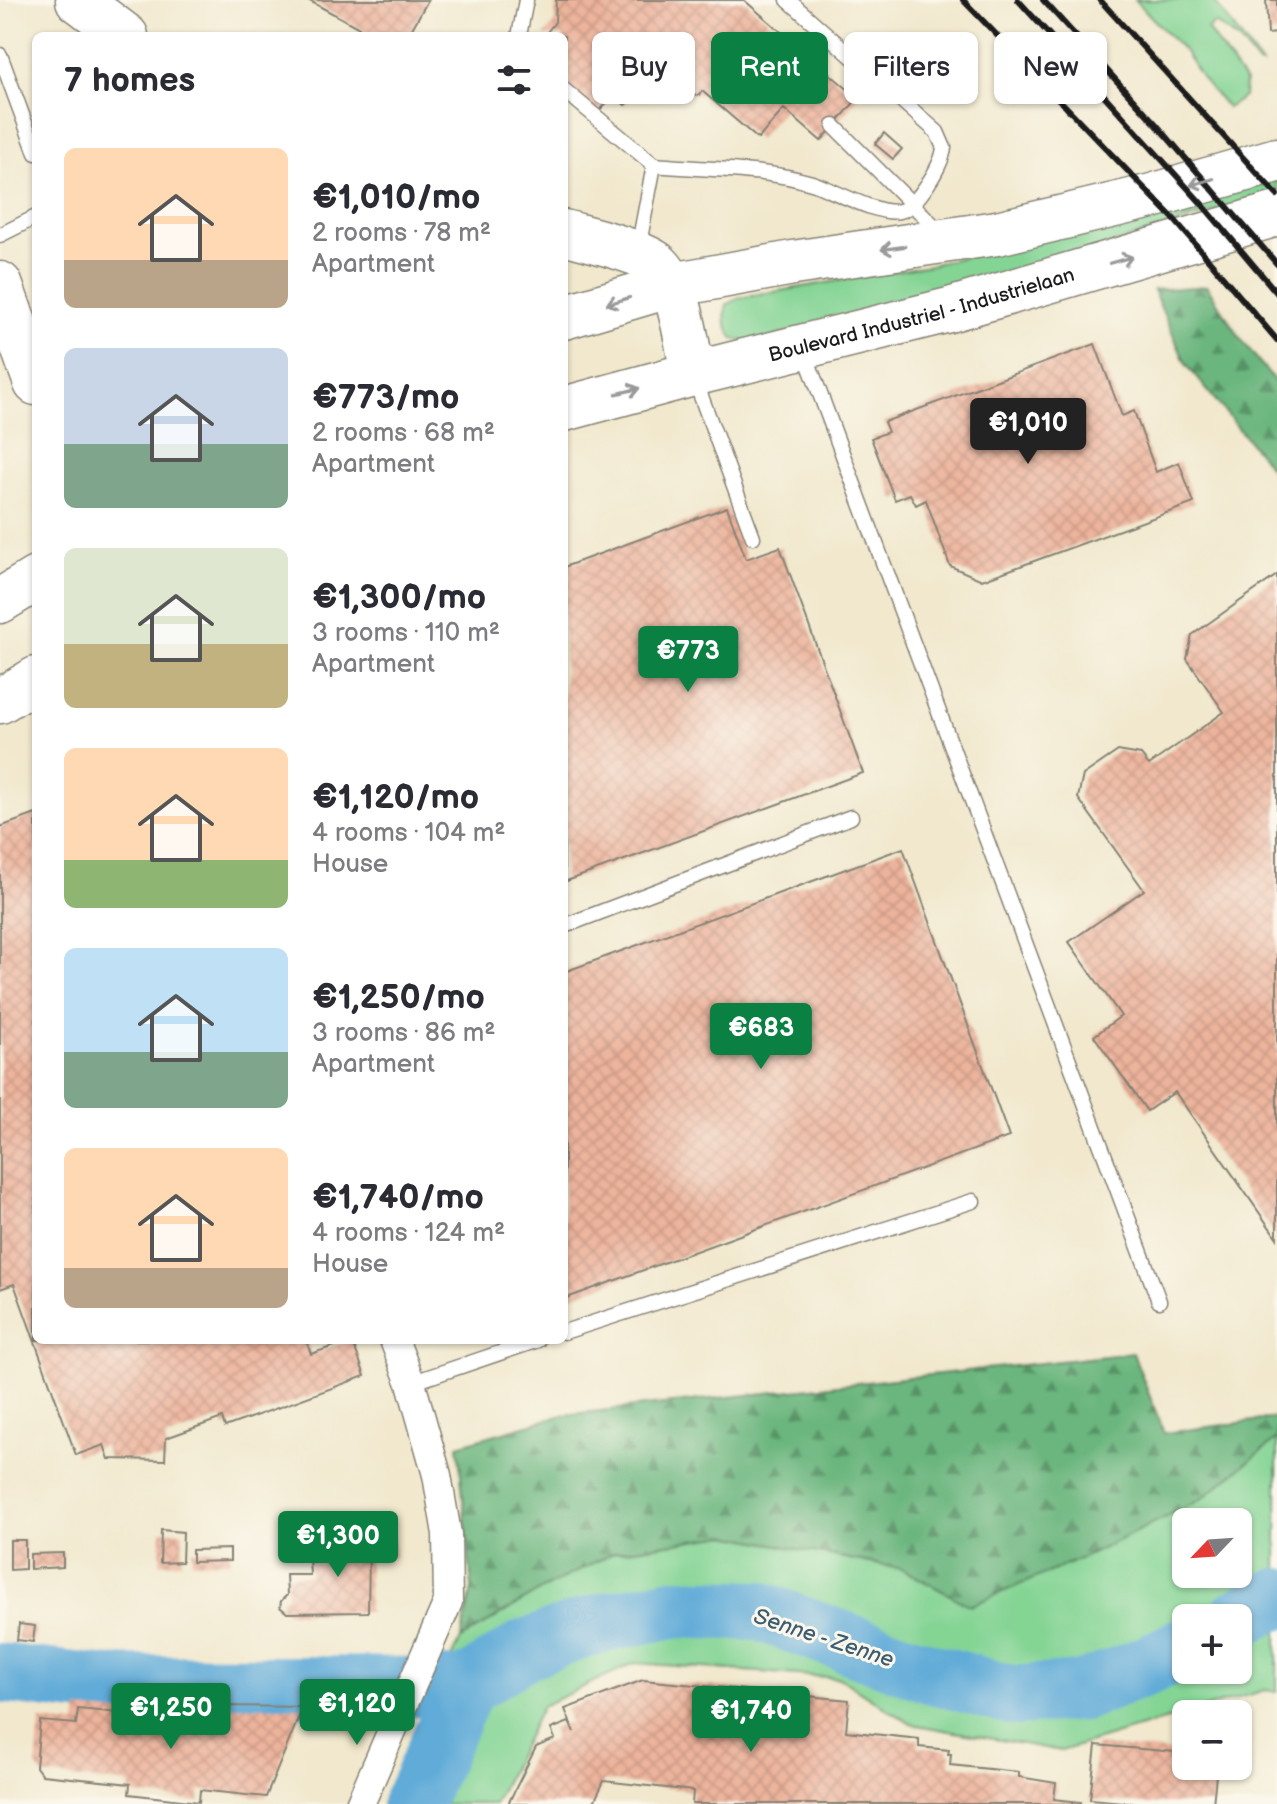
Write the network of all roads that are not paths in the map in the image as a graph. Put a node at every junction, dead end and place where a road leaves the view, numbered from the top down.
1 (78, 0) edge
2 (526, 0) edge
3 (788, 0) edge
4 (121, 32) edge
5 (520, 32) edge
6 (0, 55) edge
7 (568, 93) edge
8 (834, 126) dead end
9 (32, 142) edge
10 (1277, 160) edge
11 (654, 165) junction
12 (912, 205) junction
13 (1277, 214) edge
14 (32, 223) edge
15 (568, 233) edge
16 (0, 235) edge
17 (948, 240) junction
18 (637, 255) junction
19 (0, 284) edge
20 (672, 285) junction
21 (568, 316) edge
22 (802, 347) junction
23 (32, 372) edge
24 (693, 374) junction
25 (568, 408) edge
26 (753, 537) dead end
27 (32, 581) edge
28 (0, 601) edge
29 (32, 681) edge
30 (0, 701) edge
31 (851, 817) dead end
32 (568, 924) edge
33 (973, 1201) dead end
34 (1159, 1301) dead end
35 (568, 1331) edge
36 (396, 1344) edge
37 (526, 1344) edge
38 (411, 1383) junction
39 (360, 1804) edge

1 - 4 main road
2 - 5 lane
3 - 12 lane
6 - 9 lane
7 - 11 lane
8 - 12 lane
10 -> 17 main road
11 - 12 lane
11 - 18 lane
12 - 17 lane
22 -> 13 main road, Boulevard Industriel - Industrielaan
14 - 16 lane
15 - 18 main road
17 -> 20 main road
18 - 20 main road
19 - 23 main road
20 -> 21 main road
20 - 24 main road
22 - 24 main road, Boulevard Industriel - Industrielaan
22 - 34 lane
25 -> 24 main road, Boulevard Industriel - Industrielaan
24 - 26 lane
27 - 28 main road
29 - 30 main road
31 - 32 lane
33 - 35 lane
36 - 38 street
37 - 38 lane
38 - 39 street

